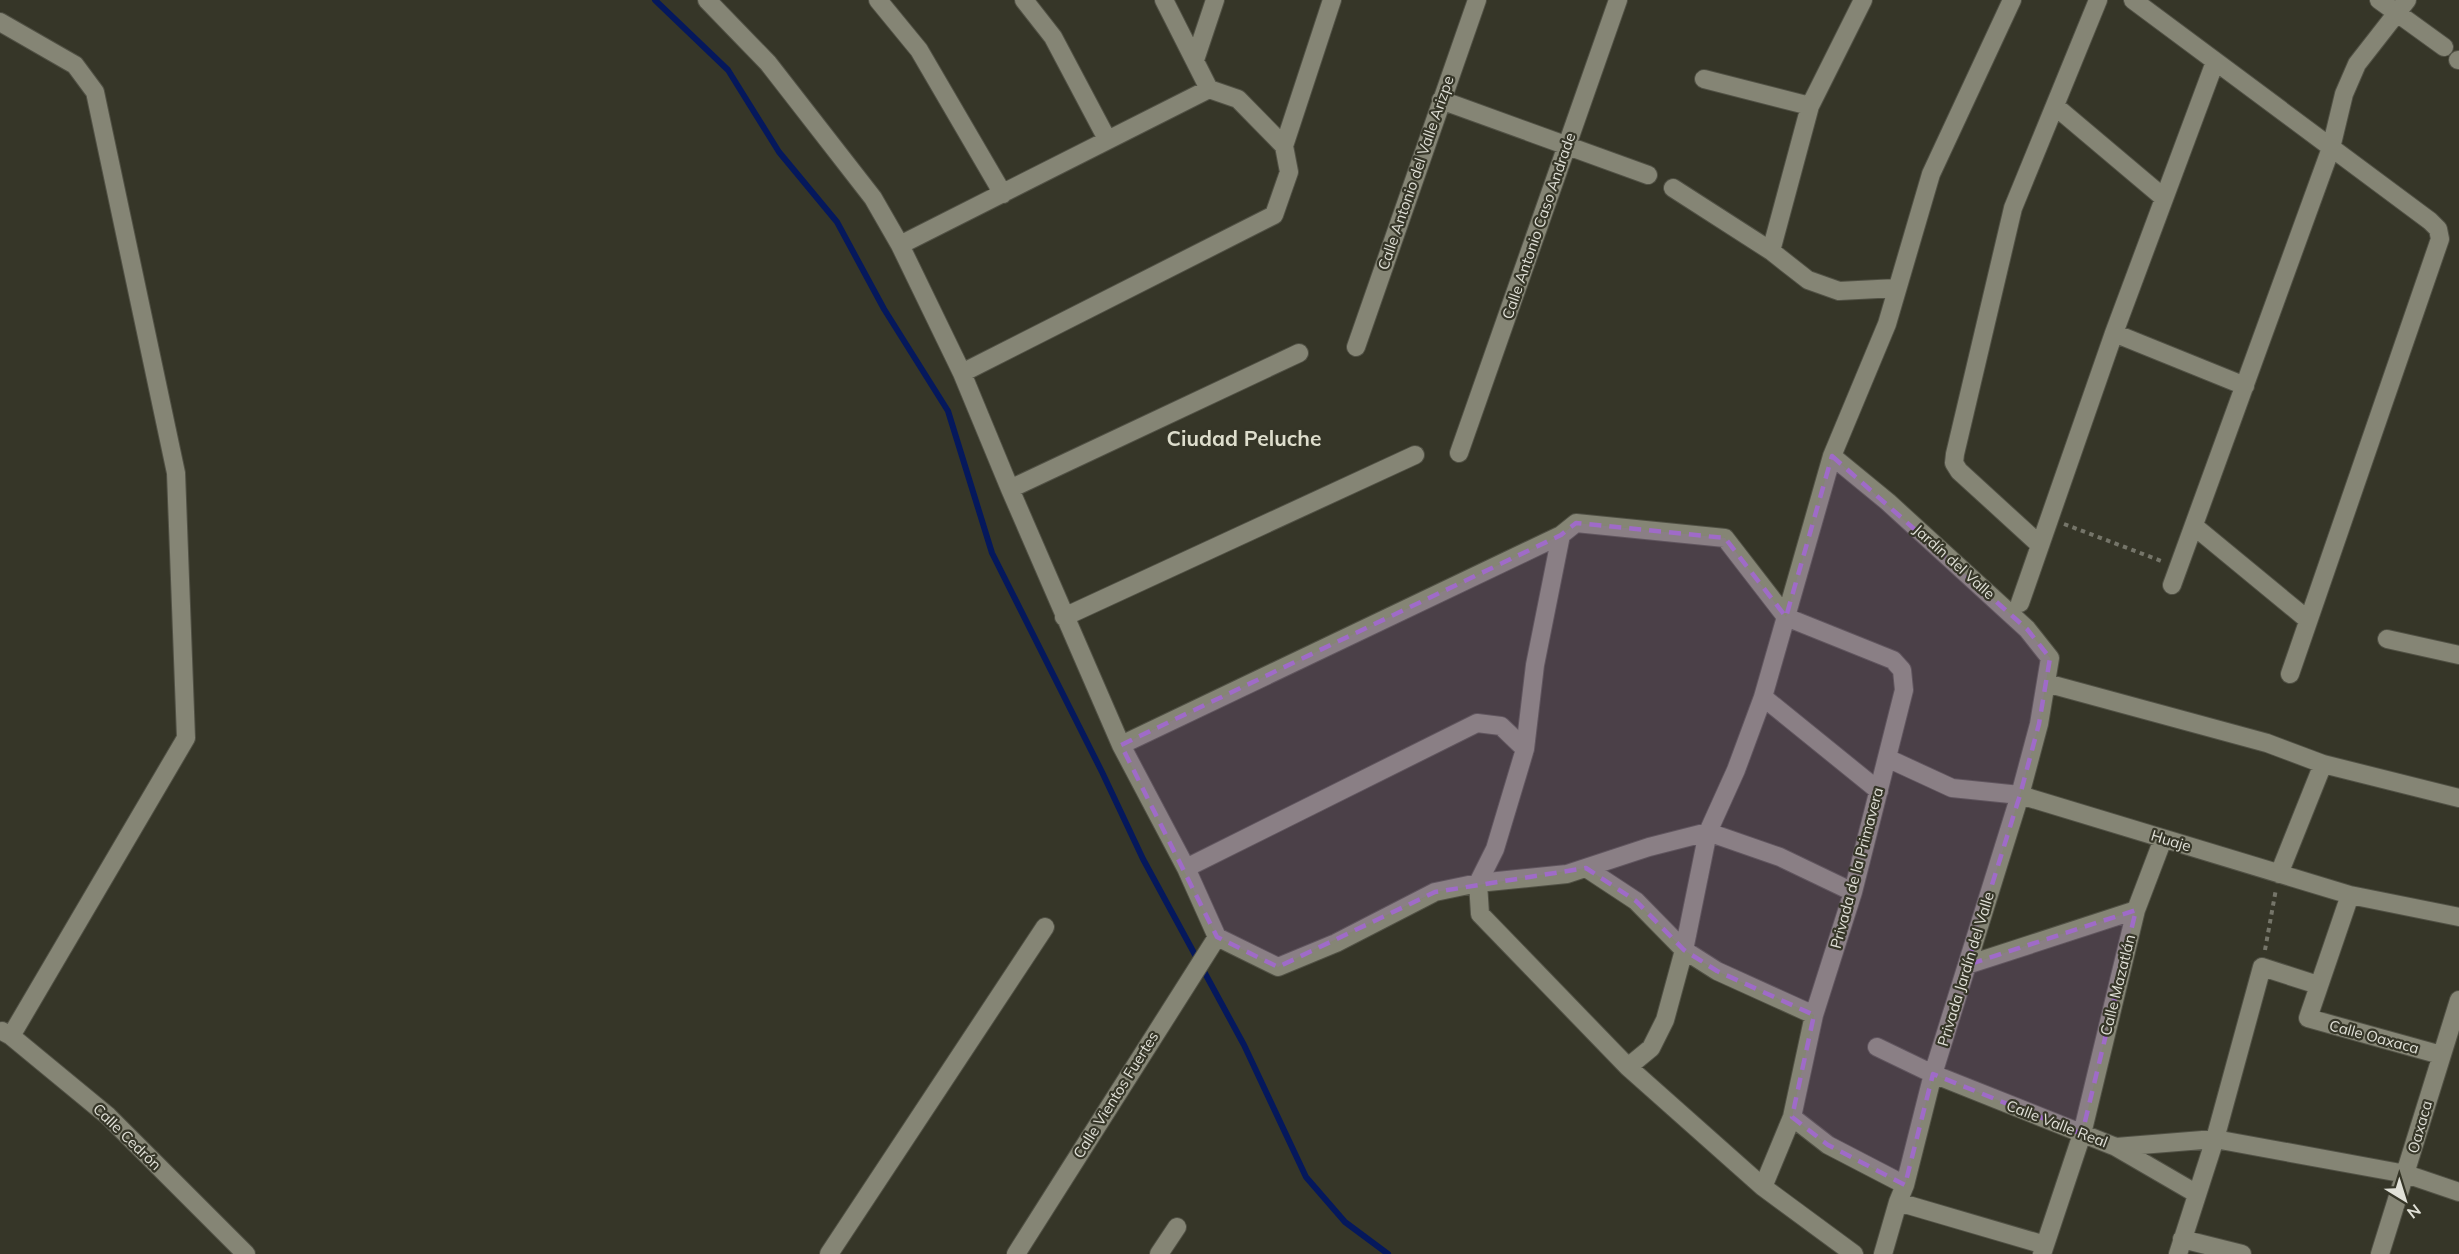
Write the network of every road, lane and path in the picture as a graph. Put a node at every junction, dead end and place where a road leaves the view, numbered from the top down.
1 (707, 0) edge
2 (878, 0) edge
3 (1024, 0) edge
4 (1164, 0) edge
5 (1215, 0) edge
6 (1332, 0) edge
7 (1477, 0) edge
8 (1618, 0) edge
9 (1863, 0) edge
10 (2012, 0) edge
11 (2098, 0) edge
12 (2133, 0) edge
13 (2379, 0) edge
14 (2402, 6) edge
15 (0, 22) edge
16 (2444, 47) dead end
17 (1196, 60) junction
18 (2215, 62) junction
19 (1704, 79) dead end
20 (1209, 89) junction
21 (1441, 100) junction
22 (1809, 106) junction
23 (2055, 106) junction
24 (1107, 139) junction
25 (1284, 146) junction
26 (1567, 146) junction
27 (2331, 148) junction
28 (1648, 175) dead end
29 (1673, 188) dead end
30 (1003, 194) junction
31 (2164, 198) junction
32 (900, 245) junction
33 (1771, 251) junction
34 (1897, 288) junction
35 (2114, 333) junction
36 (1356, 347) dead end
37 (1299, 353) dead end
38 (962, 373) junction
39 (2245, 386) junction
40 (1459, 453) dead end
41 (1415, 455) dead end
42 (1832, 456) junction
43 (1010, 489) junction
44 (2049, 519) junction
45 (2194, 526) junction
46 (1561, 535) junction
47 (2040, 545) junction
48 (2175, 576) joint
49 (2020, 603) dead end
50 (1065, 617) junction
51 (1786, 617) junction
52 (2308, 620) junction
53 (2387, 639) dead end
54 (2459, 655) edge
55 (2290, 674) dead end
56 (2046, 683) junction
57 (1763, 697) junction
58 (1121, 745) junction
59 (1525, 749) junction
60 (1887, 758) junction
61 (2323, 764) junction
62 (1878, 791) junction
63 (2020, 795) junction
64 (2459, 798) edge
65 (1708, 832) junction
66 (2163, 839) junction
67 (1186, 868) junction
68 (1586, 868) junction
69 (2278, 874) junction
70 (1478, 883) junction
71 (1853, 892) junction
72 (2350, 895) junction
73 (2136, 910) junction
74 (2459, 917) edge
75 (1045, 927) dead end
76 (1212, 944) junction
77 (1684, 950) junction
78 (1967, 965) junction
79 (2262, 967) junction
80 (2318, 985) junction
81 (2459, 1000) edge
82 (1814, 1015) junction
83 (5, 1033) edge
84 (1877, 1047) dead end
85 (2441, 1055) junction
86 (1628, 1067) junction
87 (1932, 1074) junction
88 (1792, 1117) junction
89 (2082, 1134) junction
90 (2215, 1139) junction
91 (2116, 1147) junction
92 (2406, 1174) junction
93 (1763, 1187) junction
94 (2459, 1192) edge
95 (1902, 1193) junction
96 (2197, 1194) junction
97 (1177, 1227) dead end
98 (2180, 1247) edge
99 (2044, 1249) edge
100 (836, 1250) edge
101 (246, 1254) edge
102 (1016, 1254) edge
103 (1159, 1254) edge
104 (1854, 1254) edge
105 (1883, 1254) edge
106 (2242, 1254) edge
107 (2380, 1254) edge

1 - 32 street
2 - 30 street
3 - 24 street
4 - 17 street
5 - 17 street
6 - 25 street
7 - 21 street, Calle Antonio del Valle Arizpe
8 - 26 street, Calle Antonio Caso Andrade
9 - 22 street
10 - 34 street
11 - 23 street
12 - 18 street
13 - 14 street
14 - 16 street
14 - 27 street
15 - 83 street
17 - 20 street
18 - 27 street
18 - 31 street
19 - 22 street
20 - 24 street
20 - 25 street
21 - 26 street
21 - 36 street, Calle Antonio del Valle Arizpe
22 - 33 street
23 - 31 street
23 - 47 street
24 - 30 street
25 - 38 street
26 - 28 street
26 - 40 street, Calle Antonio Caso Andrade
27 - 39 street
27 - 52 street
29 - 33 street
30 - 32 street
31 - 35 street
32 - 38 street
33 - 34 street
34 - 42 street
35 - 39 street
35 - 44 street
37 - 43 street
38 - 43 street
39 - 45 street
41 - 50 street
42 - 51 street
42 - 56 street, Jardín del Valle
43 - 50 street
44 - 47 street
44 - 48 path
45 - 48 street
45 - 52 street
46 - 51 street
46 - 58 street
46 - 59 street
47 - 49 street
50 - 58 street
51 - 57 street
51 - 60 street, Privada de la Primavera
52 - 55 street
53 - 54 street
56 - 61 street
56 - 63 street, Privada Jardín del Valle
57 - 62 street
57 - 65 street
58 - 67 street
59 - 67 street
59 - 70 street
60 - 62 street, Privada de la Primavera
60 - 63 street, Huaje
61 - 64 street
61 - 69 street
62 - 71 street, Privada de la Primavera
63 - 66 street, Huaje
63 - 78 street, Privada Jardín del Valle
65 - 68 street
65 - 71 street
65 - 77 street
66 - 69 street, Huaje
66 - 73 street, Calle Mazatlán
67 - 76 street
68 - 70 street
68 - 77 street
69 - 72 street, Huaje
69 - 79 path
70 - 76 street
70 - 86 street
71 - 82 street, Privada de la Primavera
72 - 74 street, Huaje
72 - 80 street
73 - 78 street
73 - 89 street, Calle Mazatlán
75 - 100 street
76 - 102 street, Calle Vientos Fuertes
77 - 82 street
77 - 86 street
78 - 87 street, Privada Jardín del Valle
79 - 80 street
79 - 90 street
80 - 85 street, Calle Oaxaca
81 - 85 street, Oaxaca
82 - 88 street, Privada de la Primavera
83 - 101 street, Calle Cedrón
84 - 87 street, Calle Valle Real
85 - 92 street, Oaxaca
86 - 93 street
87 - 89 street, Calle Valle Real
87 - 95 street, Privada Jardín del Valle
88 - 93 street, Privada de la Primavera
88 - 95 street
89 - 91 street, Calle Valle Real
89 - 99 street, Calle Mazatlán
90 - 91 street, Calle Valle Real
90 - 92 street, Calle Valle Real
90 - 96 street
91 - 96 street
92 - 94 street, Calle Valle Real
92 - 107 street, Oaxaca
93 - 104 street
95 - 99 street
95 - 105 street, Privada Jardín del Valle
96 - 98 street
97 - 103 street
98 - 106 street

